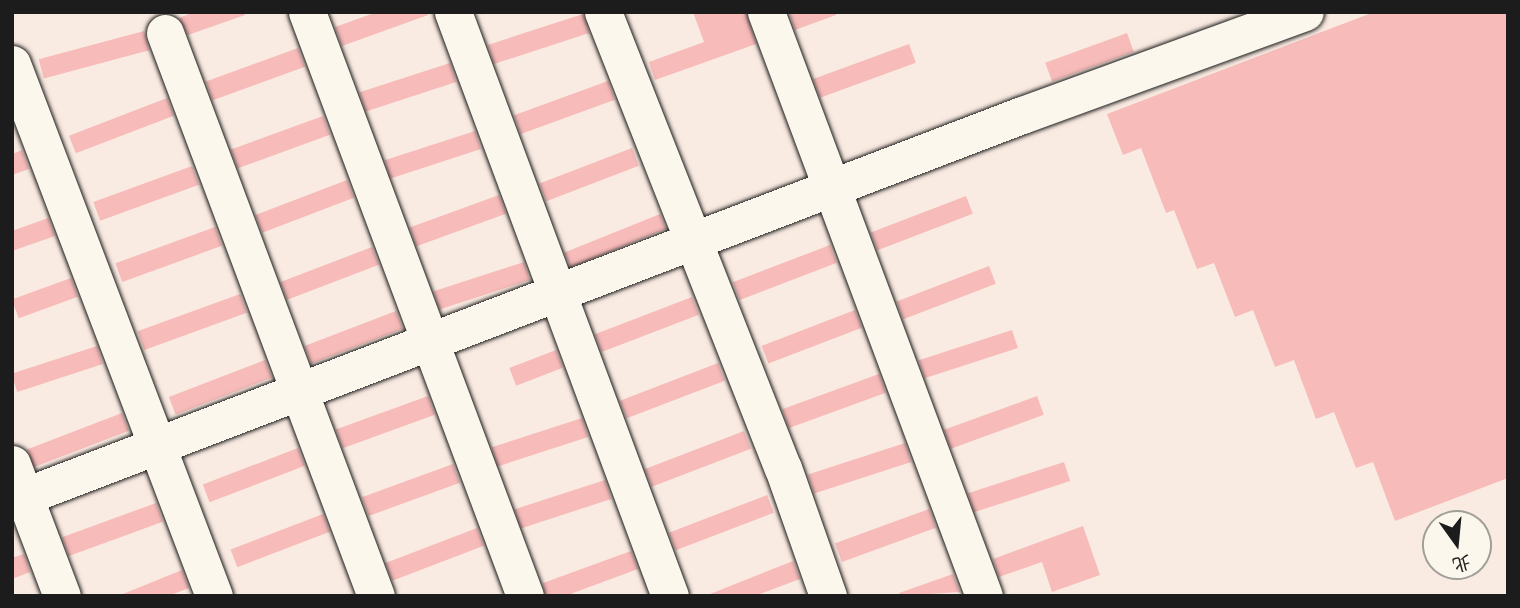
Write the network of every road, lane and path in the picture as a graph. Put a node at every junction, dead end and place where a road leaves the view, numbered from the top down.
1 (307, 12) edge
2 (453, 12) edge
3 (603, 12) edge
4 (766, 12) edge
5 (1306, 12) edge
6 (165, 33) dead end
7 (12, 64) edge
8 (833, 187) junction
9 (691, 241) junction
10 (556, 293) junction
11 (432, 341) junction
12 (298, 391) junction
13 (154, 447) junction
14 (16, 487) edge
15 (62, 596) edge
16 (214, 596) edge
17 (376, 596) edge
18 (525, 596) edge
19 (670, 596) edge
20 (828, 596) edge
21 (984, 596) edge

1 - 11 street
2 - 10 street
3 - 9 street
4 - 8 street
5 - 8 street
6 - 12 street
7 - 13 street
8 - 9 street
8 - 21 street
9 - 10 street
9 - 20 street
10 - 11 street
10 - 19 street
11 - 12 street
11 - 18 street
12 - 13 street
12 - 17 street
13 - 14 street
13 - 16 street
14 - 15 street

